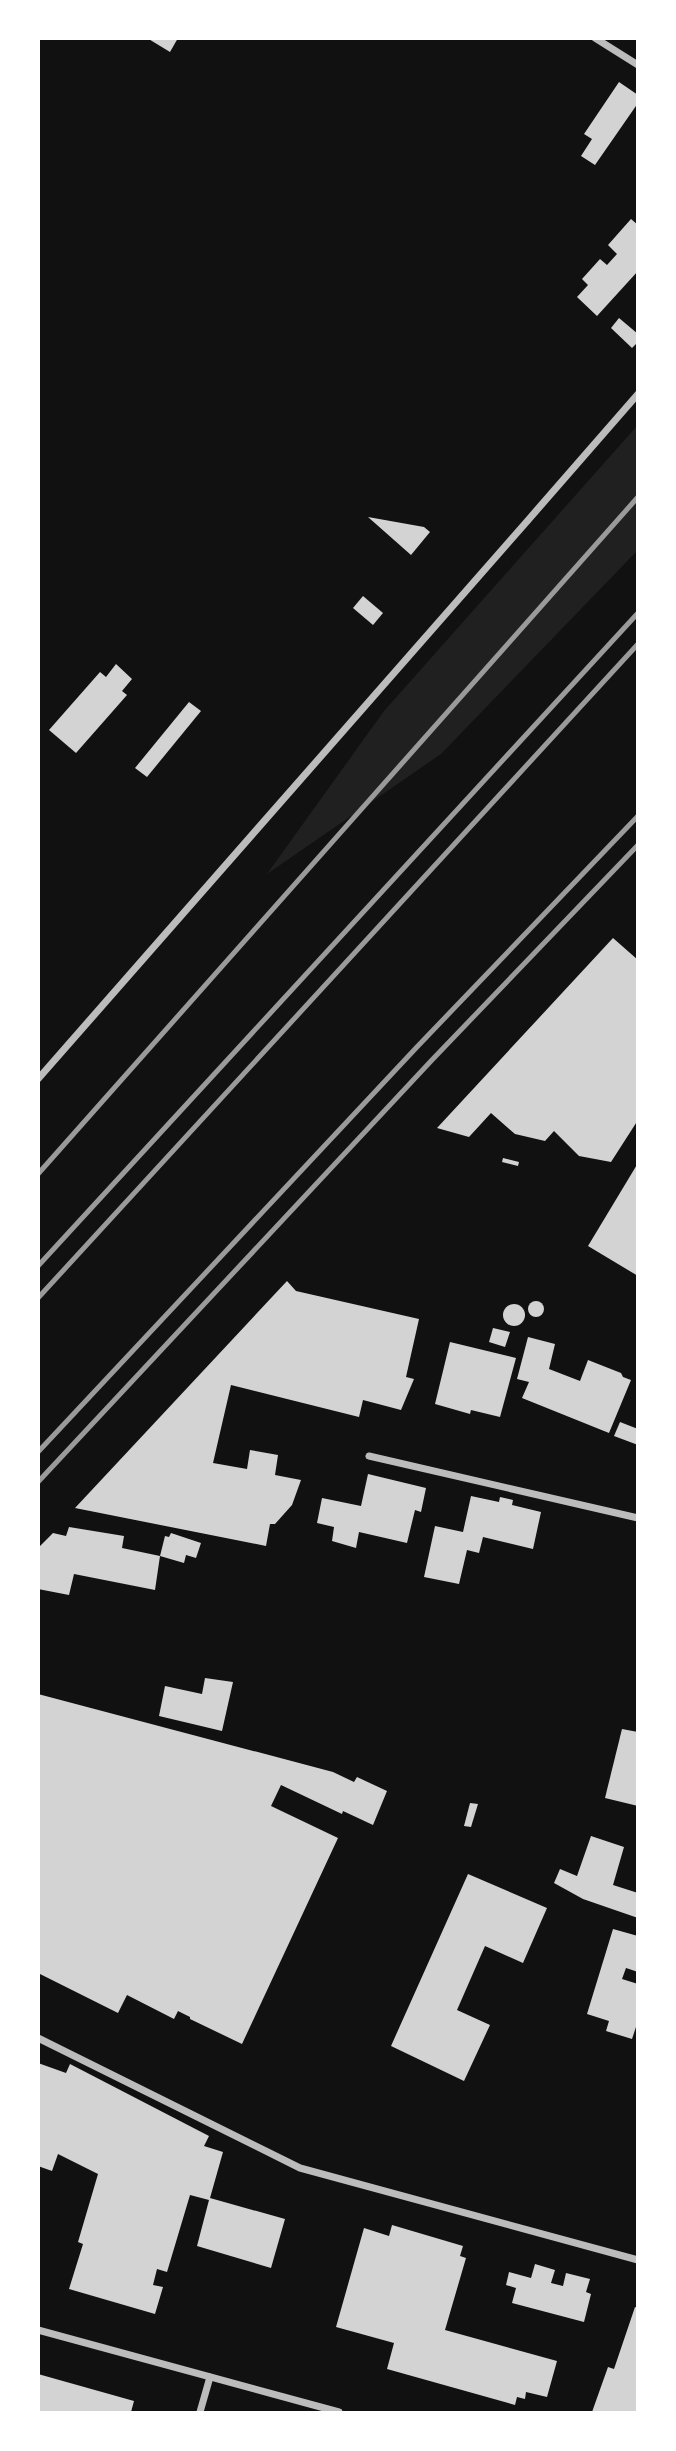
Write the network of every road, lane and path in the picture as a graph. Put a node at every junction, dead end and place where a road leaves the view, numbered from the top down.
1 (595, 38) edge
2 (638, 65) edge
3 (638, 394) edge
4 (38, 1079) edge
5 (369, 1456) dead end
6 (638, 1518) edge
7 (38, 2038) edge
8 (638, 2260) edge
9 (38, 2330) edge
10 (210, 2377) junction
11 (200, 2413) edge
12 (339, 2413) edge

1 - 2 street
3 - 4 street
5 - 6 street
7 - 8 street
9 - 10 street
10 - 11 street
10 - 12 street

